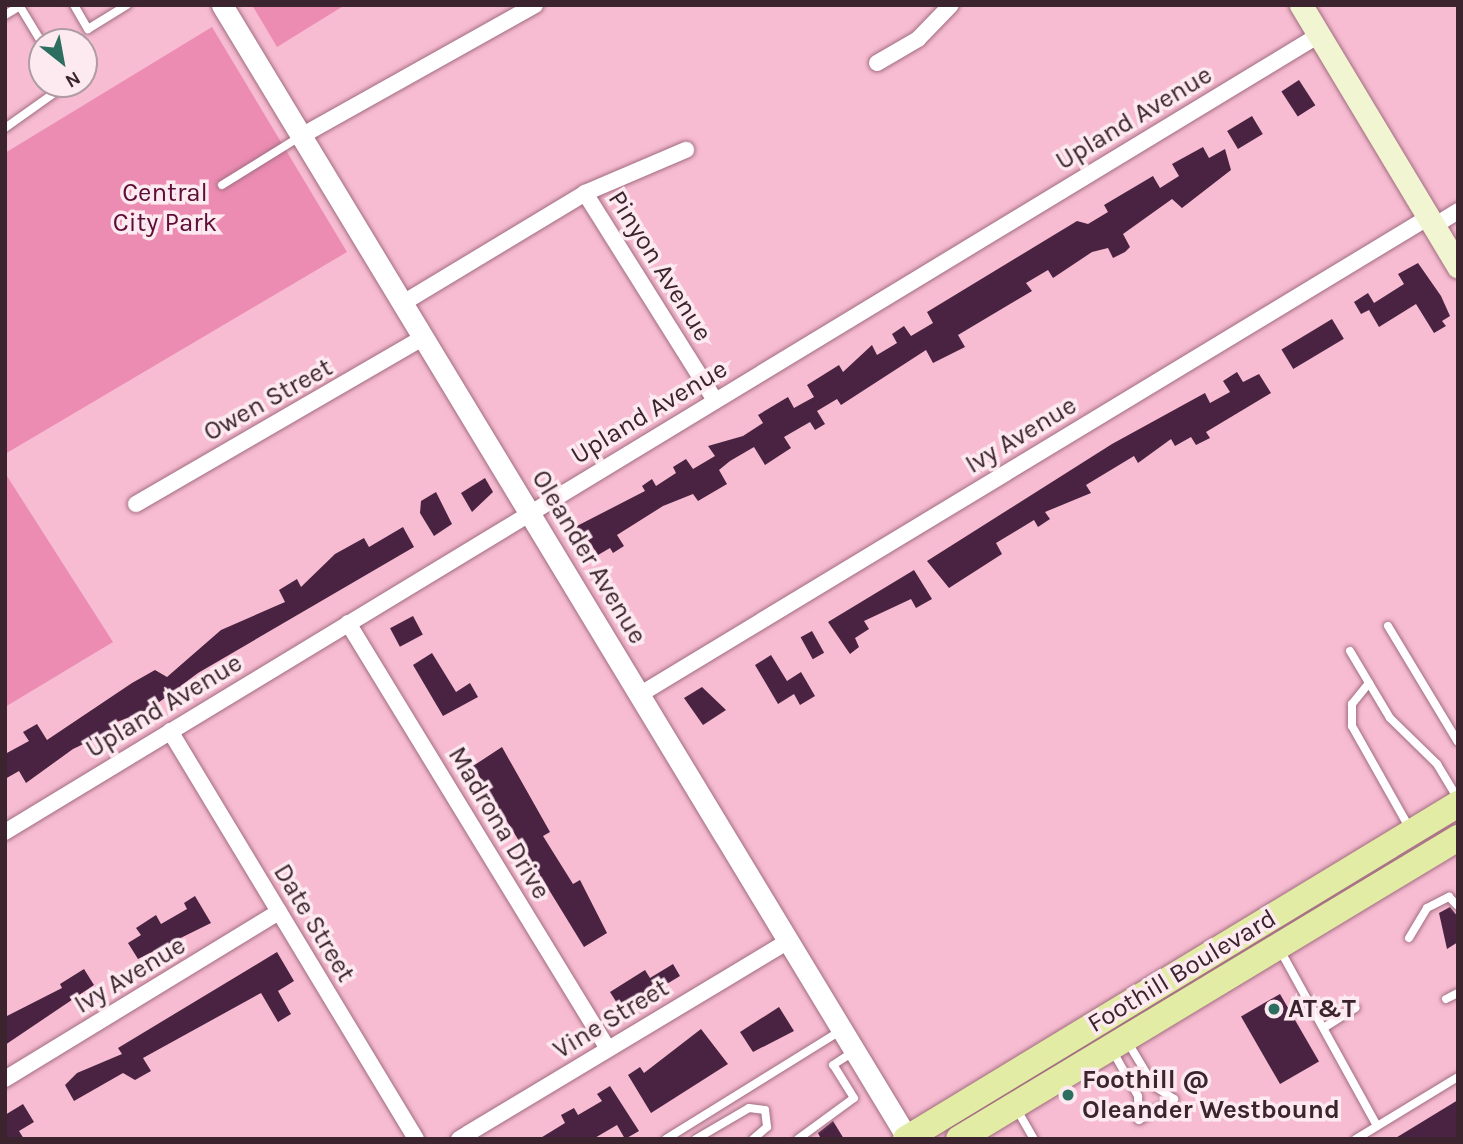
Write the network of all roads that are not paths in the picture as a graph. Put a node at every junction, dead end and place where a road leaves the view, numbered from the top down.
1 (74, 5) edge
2 (127, 5) edge
3 (222, 5) edge
4 (535, 5) edge
5 (951, 5) edge
6 (1301, 5) edge
7 (19, 6) edge
8 (5, 15) edge
9 (33, 28) edge
10 (1319, 35) junction
11 (877, 63) dead end
12 (47, 98) edge
13 (5, 128) edge
14 (301, 136) junction
15 (686, 150) dead end
16 (222, 185) dead end
17 (585, 193) junction
18 (1458, 211) edge
19 (1431, 222) junction
20 (1458, 266) edge
21 (402, 303) junction
22 (424, 337) junction
23 (715, 400) junction
24 (136, 505) dead end
25 (530, 513) junction
26 (348, 623) junction
27 (1388, 626) dead end
28 (1350, 651) dead end
29 (1369, 683) junction
30 (639, 695) junction
31 (170, 732) junction
32 (1458, 742) edge
33 (1458, 801) edge
34 (5, 832) edge
35 (1412, 832) junction
36 (1453, 845) edge
37 (1385, 848) junction
38 (1458, 906) edge
39 (279, 912) junction
40 (1409, 938) dead end
41 (788, 941) junction
42 (1278, 947) junction
43 (1458, 993) edge
44 (1446, 999) dead end
45 (1356, 1008) dead end
46 (1325, 1027) junction
47 (842, 1030) junction
48 (1119, 1043) junction
49 (608, 1049) junction
50 (855, 1051) junction
51 (1458, 1077) edge
52 (5, 1079) edge
53 (1015, 1105) junction
54 (1377, 1126) junction
55 (416, 1139) edge
56 (459, 1139) edge
57 (666, 1139) edge
58 (696, 1139) edge
59 (753, 1139) edge
60 (798, 1139) edge
61 (907, 1139) edge
62 (959, 1139) edge
63 (1034, 1139) edge
64 (1356, 1139) edge

1 - 2 lane
3 - 14 street, Oleander Avenue
4 - 14 street
5 - 11 street
6 - 10 main road
7 - 8 lane
7 - 9 lane
10 - 19 main road
10 - 23 street, Upland Avenue
12 - 13 lane
14 - 16 lane
14 - 21 street, Oleander Avenue
15 - 17 street
17 - 21 street
17 - 23 street, Pinyon Avenue
18 - 19 street, Ivy Avenue
19 - 20 main road
19 - 30 street, Ivy Avenue
21 - 22 street, Oleander Avenue
22 - 24 street, Owen Street
22 - 25 street, Oleander Avenue
23 - 25 street, Upland Avenue
25 - 26 street, Upland Avenue
25 - 30 street, Oleander Avenue
26 - 31 street, Upland Avenue
26 - 49 street, Madrona Drive
27 - 32 lane
28 - 29 lane
29 - 33 lane
29 - 35 lane
30 - 41 street, Oleander Avenue
31 - 34 street, Upland Avenue
31 - 39 street, Date Street
33 - 35 main road, Foothill Boulevard
35 - 37 main road, Foothill Boulevard
36 - 42 main road, Foothill Boulevard
37 - 42 main road
37 - 61 main road, Foothill Boulevard
38 - 40 lane
39 - 52 street, Ivy Avenue
39 - 55 street, Date Street
41 - 47 street, Oleander Avenue
41 - 49 street, Vine Street
42 - 46 lane
42 - 48 main road, Foothill Boulevard
43 - 44 lane
45 - 46 lane
46 - 54 lane
47 - 50 street, Oleander Avenue
47 - 57 lane
48 - 48 lane
48 - 53 main road, Foothill Boulevard
49 - 56 street, Vine Street
50 - 60 lane
50 - 61 street, Oleander Avenue
51 - 54 lane
53 - 62 main road, Foothill Boulevard
53 - 63 lane
54 - 64 lane
58 - 59 lane

